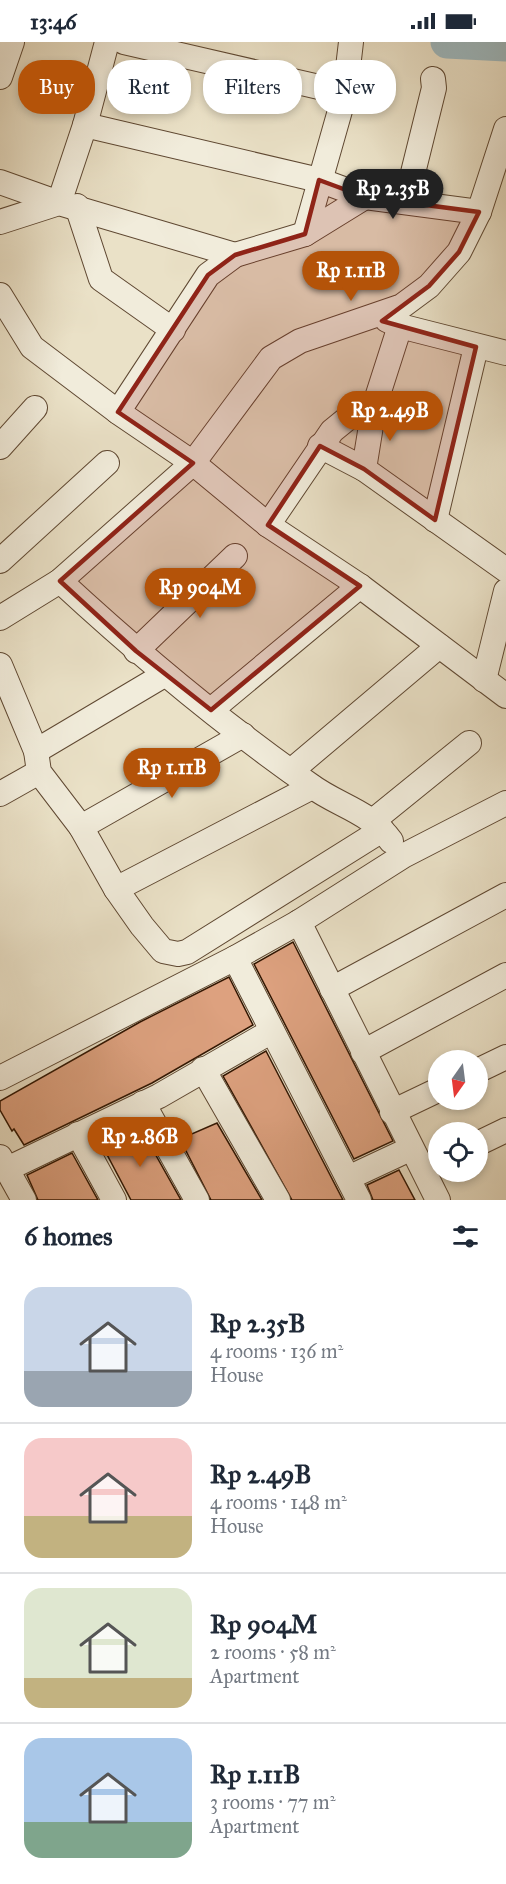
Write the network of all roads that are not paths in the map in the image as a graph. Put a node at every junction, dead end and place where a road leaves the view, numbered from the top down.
1 (12, 42) edge
2 (107, 42) edge
3 (124, 42) edge
4 (351, 42) edge
5 (349, 60) edge
6 (0, 77) edge
7 (433, 79) dead end
8 (314, 86) edge
9 (339, 114) edge
10 (85, 125) junction
11 (506, 129) edge
12 (319, 180) junction
13 (0, 182) edge
14 (365, 197) junction
15 (406, 201) junction
16 (68, 204) junction
17 (479, 212) junction
18 (0, 222) edge
19 (305, 234) junction
20 (235, 255) junction
21 (0, 295) edge
22 (390, 321) junction
23 (173, 330) junction
24 (476, 347) junction
25 (506, 353) edge
26 (374, 407) junction
27 (35, 408) dead end
28 (118, 412) junction
29 (320, 446) junction
30 (0, 447) edge
31 (107, 463) dead end
32 (193, 464) junction
33 (364, 469) junction
34 (435, 520) junction
35 (268, 525) junction
36 (235, 556) dead end
37 (0, 561) edge
38 (506, 570) edge
39 (60, 581) junction
40 (360, 586) junction
41 (506, 591) edge
42 (0, 618) edge
43 (439, 646) junction
44 (136, 651) junction
45 (0, 665) edge
46 (164, 675) junction
47 (484, 680) junction
48 (506, 696) edge
49 (211, 710) junction
50 (243, 735) junction
51 (469, 743) dead end
52 (38, 761) junction
53 (291, 771) junction
54 (312, 787) junction
55 (0, 794) edge
56 (506, 803) edge
57 (81, 827) junction
58 (389, 839) junction
59 (116, 889) junction
60 (505, 897) edge
61 (300, 922) junction
62 (235, 958) junction
63 (506, 975) edge
64 (332, 989) junction
65 (272, 1031) junction
66 (363, 1052) junction
67 (506, 1057) edge
68 (488, 1066) edge
69 (203, 1069) junction
70 (0, 1078) edge
71 (428, 1095) edge
72 (143, 1103) junction
73 (392, 1112) junction
74 (506, 1130) edge
75 (78, 1134) junction
76 (488, 1139) edge
77 (410, 1149) junction
78 (3, 1163) edge
79 (428, 1166) edge
80 (348, 1178) junction
81 (434, 1182) edge
82 (24, 1200) edge
83 (114, 1200) edge
84 (197, 1200) edge
85 (278, 1200) edge
86 (359, 1200) edge
87 (438, 1200) edge

1 - 6 street
2 - 10 street
3 - 8 street
4 - 5 street
7 - 15 street
9 - 12 street
10 - 12 street
10 - 16 street
11 - 17 street
12 - 14 street
12 - 19 street
13 - 16 street
14 - 15 street
14 - 19 street
15 - 17 street
16 - 18 street
16 - 20 street
16 - 23 street
17 - 22 street
19 - 20 street
20 - 23 street
21 - 28 street
22 - 24 street
22 - 26 street
22 - 32 street
23 - 28 street
24 - 25 street
24 - 34 street
26 - 29 street
26 - 33 street
27 - 30 street
28 - 32 street
29 - 33 street
29 - 35 street
31 - 37 street
32 - 35 street
32 - 39 street
33 - 34 street
34 - 38 street
35 - 40 street
36 - 44 street
39 - 42 street
39 - 44 street
40 - 43 street
40 - 49 street
41 - 47 street
43 - 47 street
43 - 53 street
44 - 46 street
45 - 52 street
46 - 49 street
46 - 52 street
47 - 48 street
49 - 50 street
50 - 53 street
50 - 57 street
51 - 58 street
52 - 55 street
52 - 57 street
53 - 54 street
54 - 58 street
54 - 59 street
56 - 58 street
57 - 59 street
58 - 59 street
58 - 61 street
60 - 64 street
61 - 62 street
61 - 64 street
62 - 65 street
62 - 70 street
63 - 66 street
64 - 66 street
65 - 69 street
65 - 80 street
66 - 73 street
67 - 68 street
69 - 72 street
69 - 85 street
71 - 73 street
72 - 75 street
72 - 84 street
73 - 77 street
74 - 76 street
75 - 78 street
75 - 83 street
77 - 79 street
77 - 80 street
78 - 82 street
80 - 86 street
81 - 87 street

